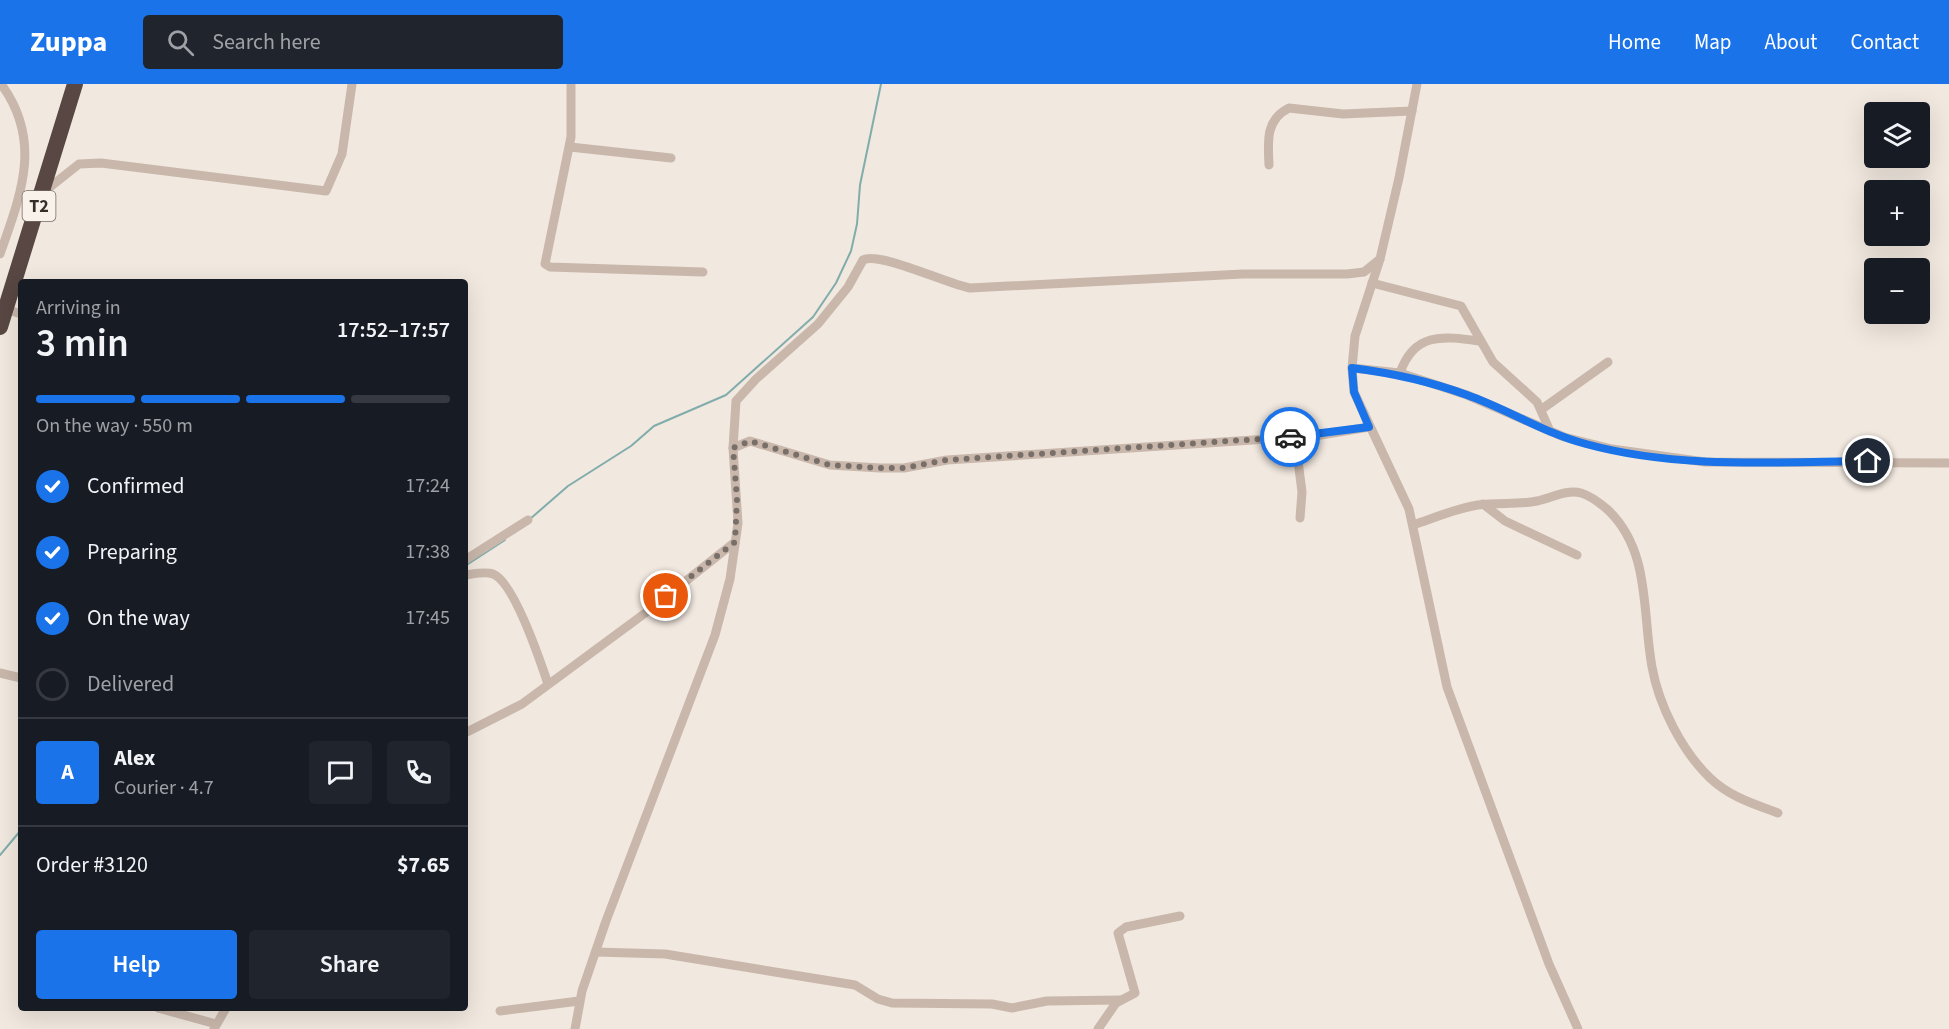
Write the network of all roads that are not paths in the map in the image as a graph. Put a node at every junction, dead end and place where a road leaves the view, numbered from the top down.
1 (1, 84) edge
2 (75, 84) edge
3 (352, 84) edge
4 (571, 84) edge
5 (1417, 84) edge
6 (1412, 111) junction
7 (570, 147) junction
8 (671, 158) dead end
9 (1269, 165) dead end
10 (43, 192) junction
11 (0, 254) edge
12 (1380, 259) junction
13 (703, 272) dead end
14 (22, 279) edge
15 (1372, 283) junction
16 (18, 295) edge
17 (14, 312) edge
18 (0, 327) edge
19 (1479, 341) junction
20 (1608, 362) dead end
21 (1352, 368) junction
22 (1400, 373) junction
23 (1542, 409) junction
24 (1369, 427) junction
25 (1550, 431) junction
26 (1295, 437) junction
27 (733, 448) junction
28 (1949, 463) edge
29 (1483, 504) junction
30 (1300, 518) dead end
31 (528, 520) dead end
32 (1413, 525) junction
33 (735, 542) junction
34 (1577, 555) dead end
35 (468, 558) edge
36 (468, 575) edge
37 (0, 673) edge
38 (18, 677) edge
39 (548, 684) junction
40 (468, 732) edge
41 (1778, 813) dead end
42 (1180, 916) dead end
43 (596, 952) junction
44 (1120, 1000) junction
45 (579, 1001) junction
46 (167, 1011) edge
47 (224, 1011) edge
48 (500, 1011) dead end
49 (215, 1027) edge
50 (575, 1029) edge
51 (1098, 1029) edge
52 (1578, 1029) edge

1 - 11 street
2 - 10 highway, T2
3 - 10 street
4 - 7 street
5 - 6 street
6 - 9 street
6 - 12 street
7 - 8 street
7 - 13 street
10 - 14 highway, T2
12 - 15 street
12 - 27 street
15 - 19 street
15 - 21 street
16 - 17 highway, T2
17 - 18 highway, T2
19 - 22 street
19 - 23 street
20 - 23 street
21 - 22 street
21 - 24 street
22 - 25 street
23 - 25 street
24 - 26 street
24 - 32 street
25 - 28 street
26 - 27 street
26 - 30 street
27 - 33 street
29 - 32 street
29 - 34 street
29 - 41 street
31 - 35 street
32 - 52 street
33 - 39 street
33 - 43 street
36 - 39 street
37 - 38 street
39 - 40 street
42 - 44 street
43 - 44 street
43 - 45 street
44 - 51 street
45 - 48 street
45 - 50 street
46 - 49 street
47 - 49 street

